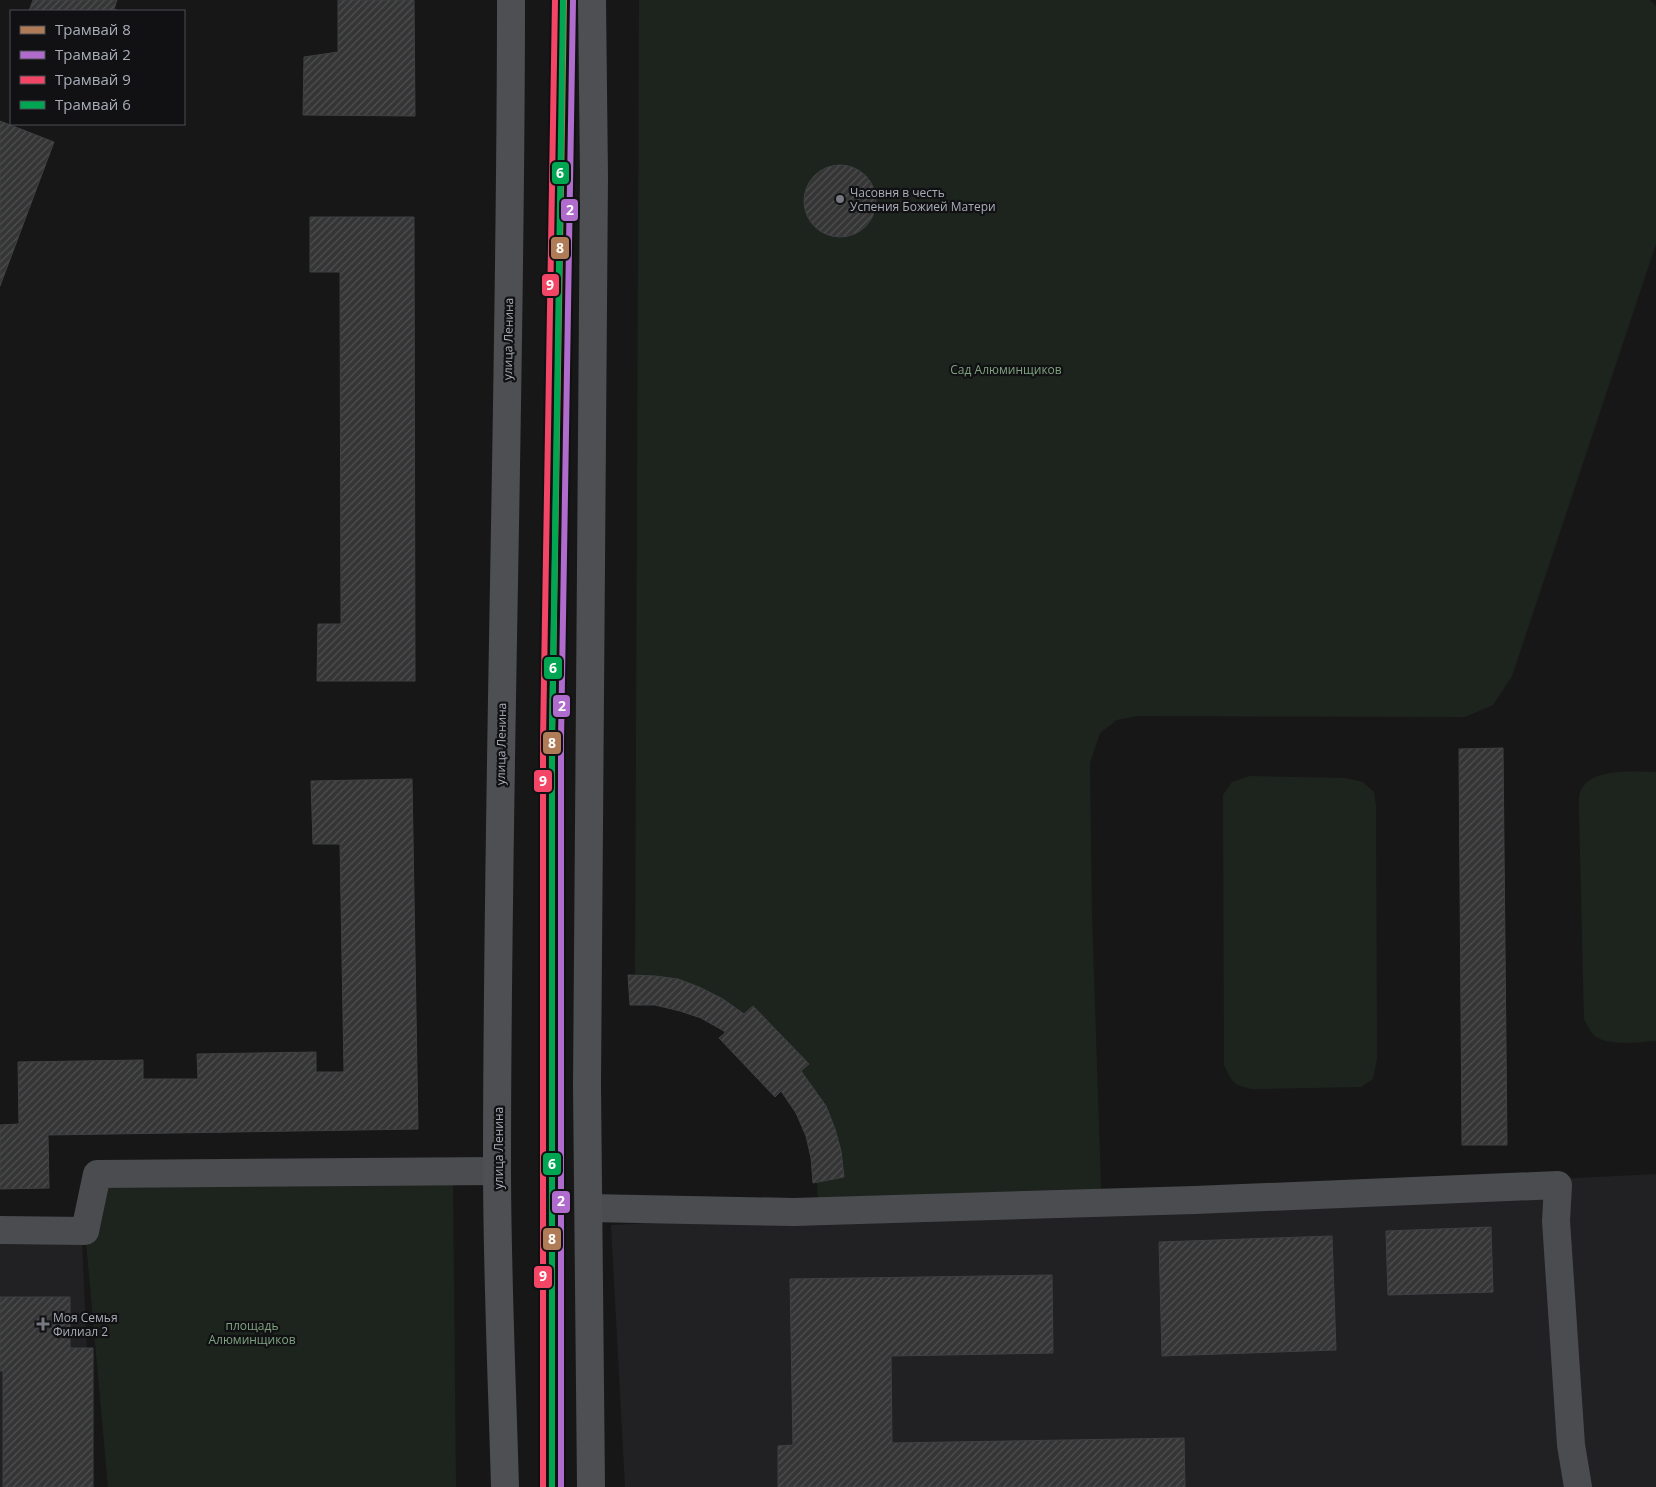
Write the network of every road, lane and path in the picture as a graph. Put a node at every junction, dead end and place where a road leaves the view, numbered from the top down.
1 (510, 0) edge
2 (592, 0) edge
3 (497, 1171) junction
4 (589, 1208) junction
5 (0, 1230) edge
6 (505, 1487) edge
7 (591, 1487) edge
8 (1578, 1487) edge

1 - 3 main road, улица Ленина
2 - 4 main road
3 - 5 street
3 - 6 main road, улица Ленина
4 - 7 main road
4 - 8 street

